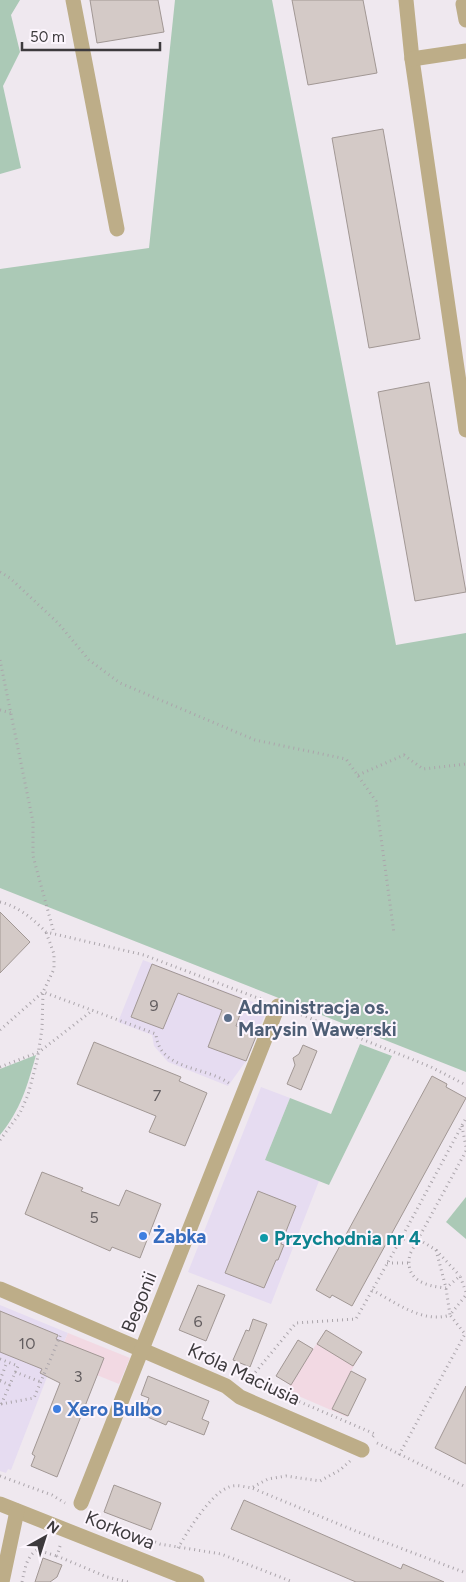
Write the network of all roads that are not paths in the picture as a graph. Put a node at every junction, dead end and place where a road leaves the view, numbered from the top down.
1 (73, 0) edge
2 (406, 0) edge
3 (466, 4) edge
4 (466, 20) edge
5 (466, 50) edge
6 (412, 59) junction
7 (117, 229) dead end
8 (466, 430) edge
9 (278, 1006) dead end
10 (0, 1289) edge
11 (141, 1349) junction
12 (362, 1450) road end
13 (0, 1504) edge
14 (79, 1509) road end
15 (17, 1511) junction
16 (2, 1582) edge
17 (197, 1582) edge

1 - 7 street
2 - 6 street
3 - 4 street
5 - 6 street
6 - 8 street
9 - 11 street, Begonii
10 - 11 street, Króla Maciusia
11 - 12 street, Króla Maciusia
11 - 14 street, Begonii
13 - 15 street, Korkowa
15 - 16 street
15 - 17 street, Korkowa

